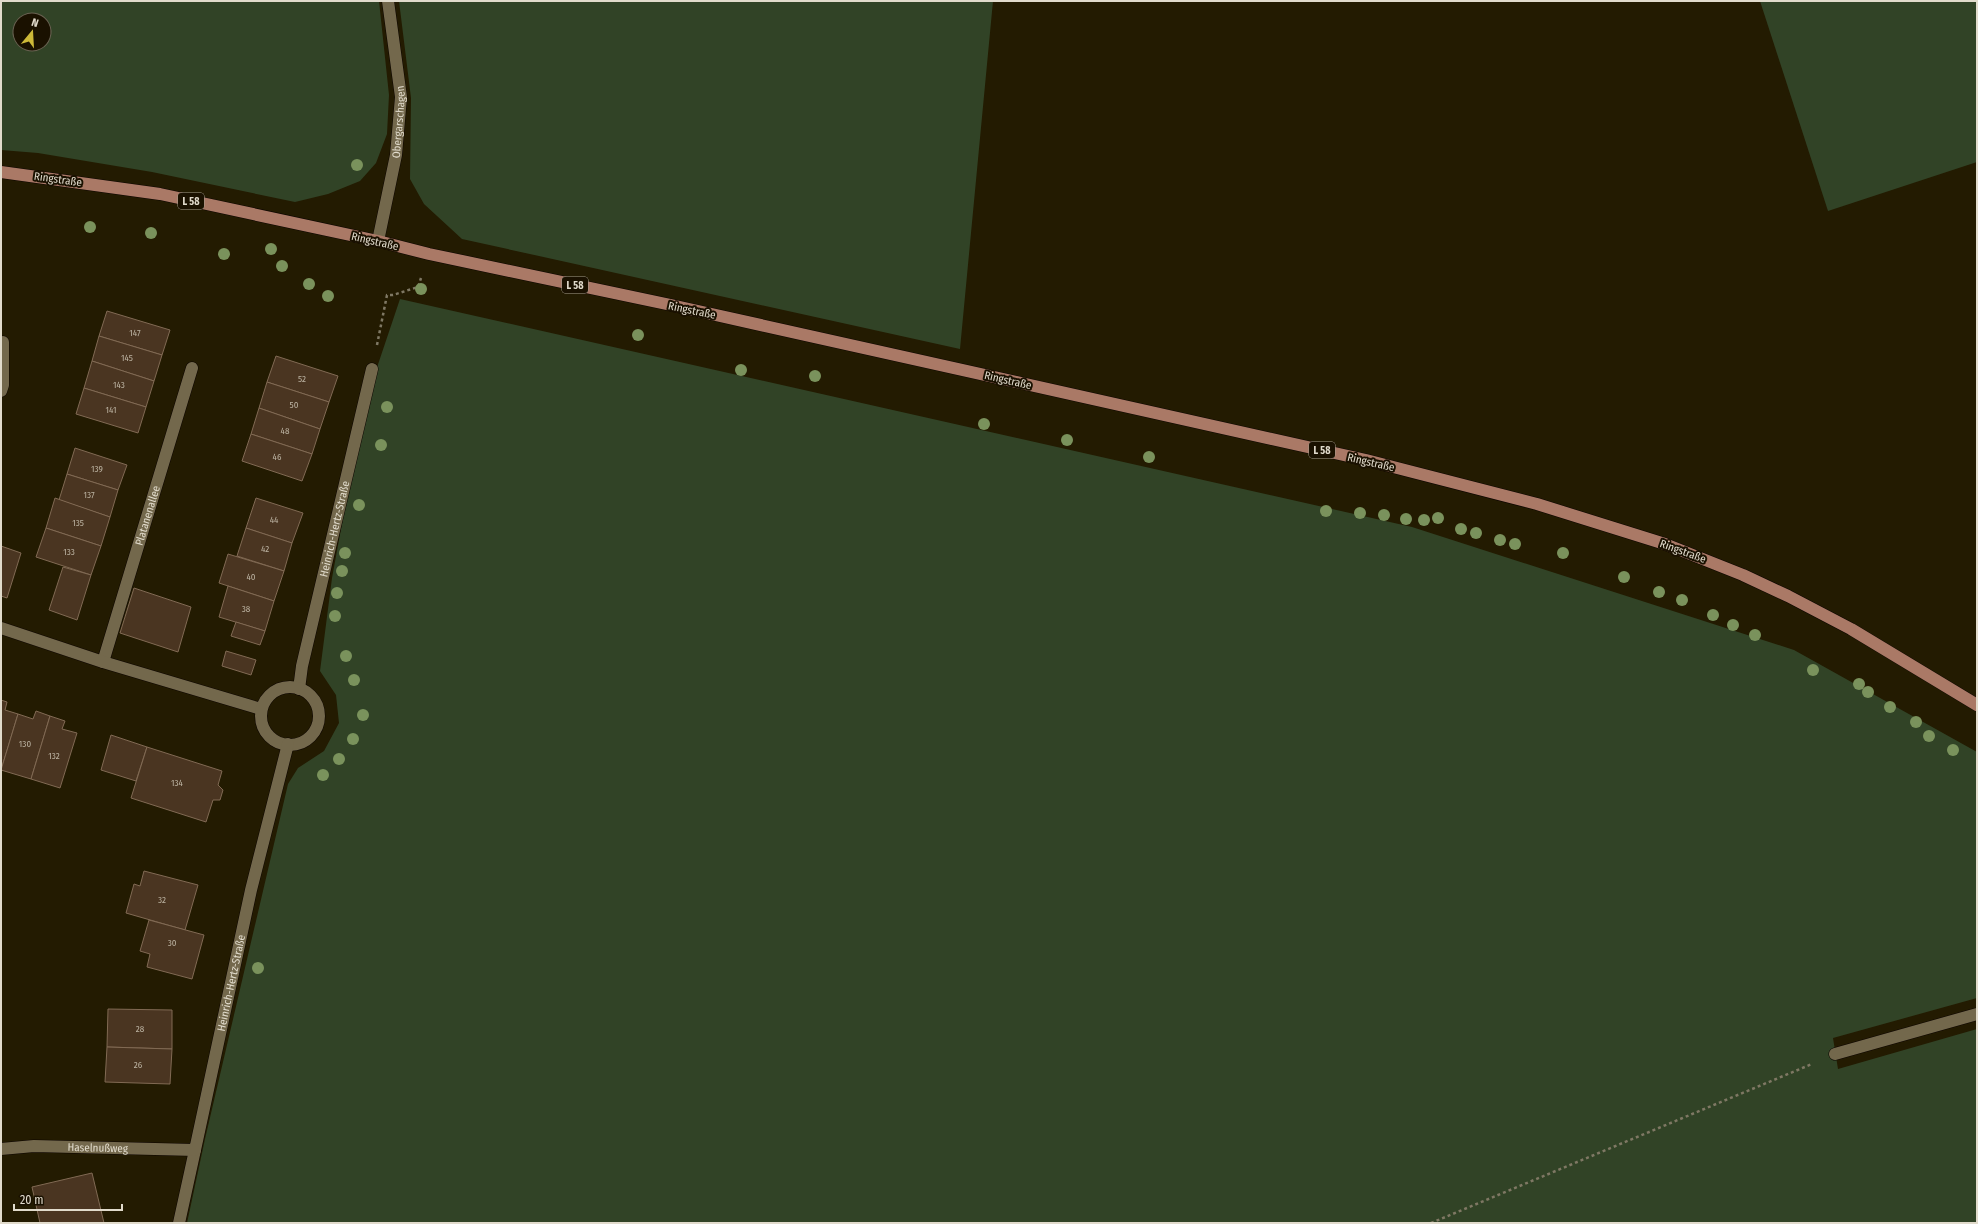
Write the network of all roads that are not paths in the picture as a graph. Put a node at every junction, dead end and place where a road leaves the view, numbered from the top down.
1 (388, 1) edge
2 (1, 172) edge
3 (378, 241) junction
4 (3, 342) dead end
5 (192, 368) dead end
6 (372, 369) road end
7 (1, 391) edge
8 (1, 628) edge
9 (103, 662) junction
10 (299, 689) junction
11 (1977, 705) edge
12 (261, 709) junction
13 (288, 744) junction
14 (1977, 1014) edge
15 (1835, 1054) road end
16 (1, 1149) edge
17 (195, 1150) junction
18 (179, 1223) edge

1 - 3 street, Obergarschagen
2 - 3 main road, Ringstraße / L 58
3 - 11 main road, Ringstraße / L 58
4 - 7 street
5 - 9 street, Platanenallee
6 - 10 street, Heinrich-Hertz-Straße
8 - 9 street
9 - 12 street
10 - 12 street
10 - 13 street
12 - 13 street
13 - 17 street, Heinrich-Hertz-Straße
14 - 15 street
16 - 17 street, Haselnußweg
17 - 18 street, Heinrich-Hertz-Straße

